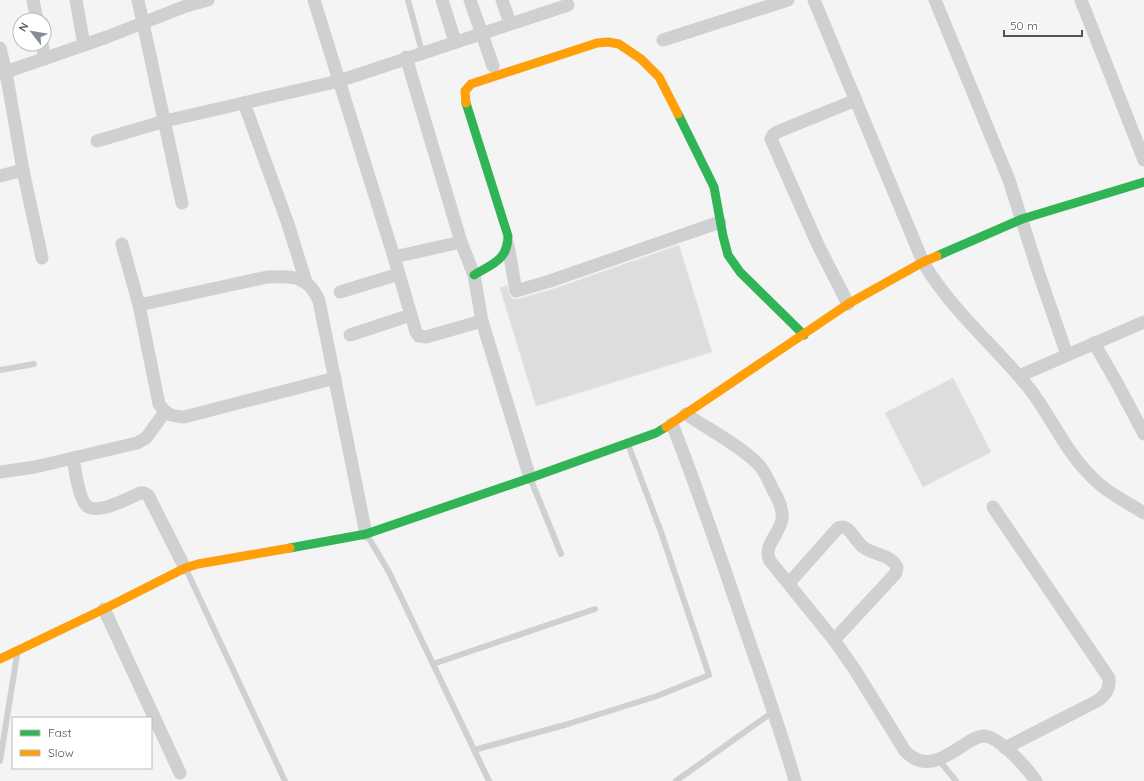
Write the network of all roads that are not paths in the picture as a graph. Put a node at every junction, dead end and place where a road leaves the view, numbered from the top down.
1 (32, 0) edge
2 (76, 0) edge
3 (138, 0) edge
4 (208, 0) edge
5 (314, 0) edge
6 (408, 0) edge
7 (442, 0) edge
8 (470, 0) edge
9 (502, 0) edge
10 (788, 0) edge
11 (814, 0) edge
12 (1081, 0) edge
13 (940, 1) edge
14 (186, 3) edge
15 (568, 5) dead end
16 (35, 12) edge
17 (143, 22) junction
18 (510, 23) junction
19 (480, 33) junction
20 (663, 40) dead end
21 (455, 41) junction
22 (84, 45) junction
23 (0, 48) edge
24 (44, 52) edge
25 (422, 52) junction
26 (406, 58) junction
27 (45, 59) junction
28 (492, 66) dead end
29 (3, 73) edge
30 (339, 81) junction
31 (856, 100) junction
32 (244, 103) junction
33 (165, 121) junction
34 (97, 141) dead end
35 (1144, 160) edge
36 (22, 170) junction
37 (0, 176) edge
38 (1144, 182) edge
39 (182, 203) dead end
40 (1022, 219) junction
41 (720, 222) junction
42 (461, 242) junction
43 (122, 244) dead end
44 (508, 245) junction
45 (394, 257) junction
46 (42, 258) dead end
47 (923, 262) junction
48 (399, 274) junction
49 (474, 275) junction
50 (306, 282) junction
51 (340, 292) dead end
52 (138, 305) junction
53 (846, 306) junction
54 (411, 315) junction
55 (482, 321) junction
56 (1144, 322) edge
57 (350, 335) dead end
58 (804, 335) junction
59 (1094, 343) junction
60 (1067, 355) junction
61 (34, 364) dead end
62 (0, 370) edge
63 (1019, 376) junction
64 (335, 378) junction
65 (165, 412) junction
66 (686, 414) junction
67 (672, 424) junction
68 (1144, 434) edge
69 (628, 443) junction
70 (73, 458) junction
71 (0, 472) edge
72 (530, 478) junction
73 (993, 507) dead end
74 (1144, 513) edge
75 (366, 534) junction
76 (561, 554) dead end
77 (186, 568) junction
78 (788, 583) junction
79 (104, 609) junction
80 (595, 609) dead end
81 (834, 640) junction
82 (17, 651) junction
83 (0, 659) edge
84 (433, 664) junction
85 (774, 711) junction
86 (1003, 746) junction
87 (474, 750) junction
88 (938, 759) junction
89 (0, 761) edge
90 (180, 773) dead end
91 (285, 781) edge
92 (488, 781) edge
93 (676, 781) edge
94 (795, 781) edge
95 (956, 781) edge
96 (1036, 781) edge

1 - 16 street
2 - 22 street
3 - 17 street
4 - 14 street
5 - 30 street
6 - 25 lane
7 - 21 street
8 - 19 street
9 - 18 street
10 - 20 street
11 - 31 street
12 - 35 street
13 - 40 street
14 - 17 street
15 - 18 street
17 - 22 street
17 - 33 street
18 - 19 street
19 - 21 street
19 - 28 street
21 - 25 street
22 - 27 street
23 - 29 street
24 - 27 street
25 - 26 street
26 - 30 street
26 - 42 street
27 - 29 street
29 - 36 street
30 - 32 street
30 - 45 street
31 - 47 street
31 - 53 street
32 - 33 street
32 - 50 street
33 - 34 street
33 - 39 street
36 - 37 street
36 - 46 street
38 - 40 street
40 - 47 street
40 - 60 street
41 - 44 street
41 - 44 street
41 - 58 street
42 - 45 street
42 - 49 street
43 - 52 street
44 - 49 street
45 - 48 street
47 - 53 street
47 - 63 street
48 - 51 street
48 - 54 street
49 - 55 street
50 - 52 street
50 - 64 street
52 - 65 street
53 - 58 street
54 - 55 street
54 - 57 street
55 - 72 street
56 - 59 street
58 - 66 street
59 - 60 street
59 - 68 street
60 - 63 street
61 - 62 lane
63 - 74 street
64 - 65 street
64 - 75 street
65 - 70 street
66 - 67 street
66 - 78 street
67 - 69 street
67 - 85 street
69 - 72 street
69 - 87 lane
70 - 71 street
70 - 77 street
72 - 75 street
72 - 76 lane
73 - 86 street
75 - 77 street
75 - 84 lane
77 - 79 street
77 - 91 lane
78 - 81 street
78 - 81 street
79 - 82 street
79 - 90 street
80 - 84 lane
81 - 88 street
82 - 83 street
82 - 89 lane
84 - 87 lane
85 - 93 lane
85 - 94 street
86 - 88 street
86 - 96 street
87 - 92 lane
88 - 95 lane

